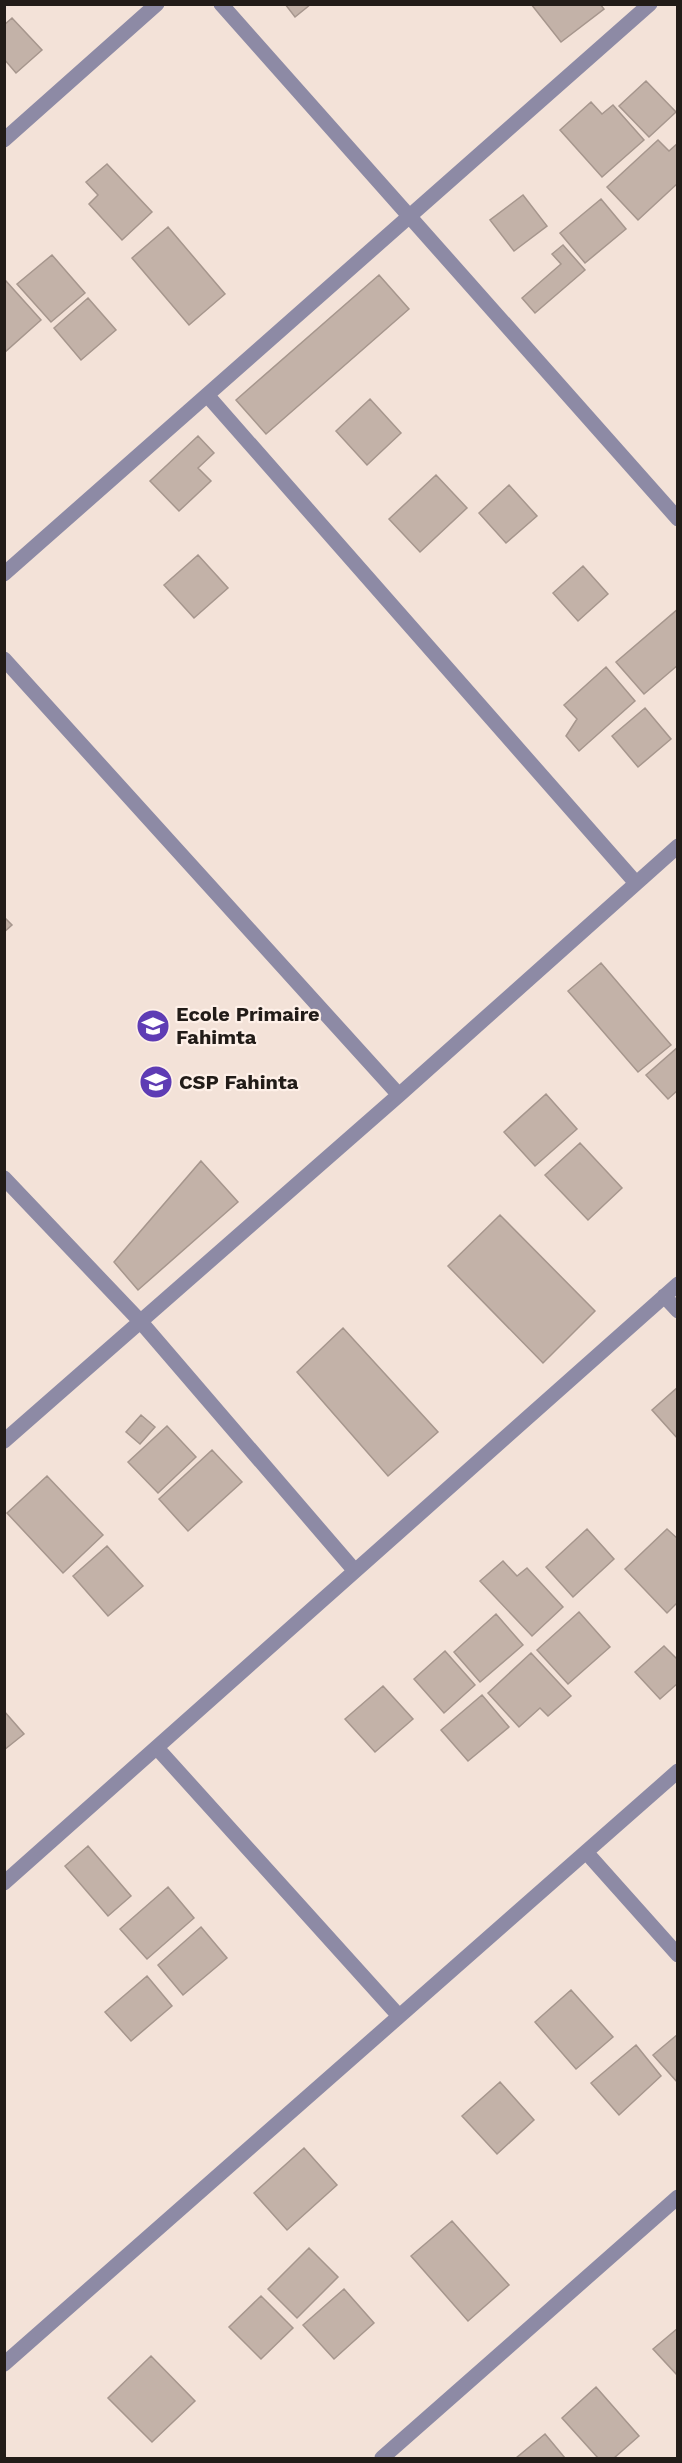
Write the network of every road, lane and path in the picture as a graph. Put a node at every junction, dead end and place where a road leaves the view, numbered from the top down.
1 (157, 4) edge
2 (221, 4) edge
3 (650, 4) edge
4 (4, 140) edge
5 (409, 217) junction
6 (207, 395) junction
7 (678, 519) edge
8 (4, 574) edge
9 (4, 659) edge
10 (678, 846) edge
11 (636, 883) junction
12 (399, 1095) junction
13 (4, 1178) edge
14 (678, 1284) edge
15 (664, 1296) junction
16 (678, 1311) edge
17 (140, 1321) junction
18 (4, 1442) edge
19 (355, 1571) junction
20 (157, 1748) junction
21 (678, 1771) edge
22 (586, 1851) junction
23 (4, 1883) edge
24 (678, 1955) edge
25 (399, 2016) junction
26 (678, 2197) edge
27 (4, 2364) edge
28 (382, 2458) edge

1 - 4 street
2 - 5 street
3 - 5 street
5 - 6 street
5 - 7 street
6 - 8 street
6 - 11 street
9 - 12 street
10 - 11 street
11 - 12 street
12 - 17 street
13 - 17 street
14 - 15 street
15 - 16 street
15 - 19 street
17 - 18 street
17 - 19 street
19 - 20 street
20 - 23 street
20 - 25 street
21 - 22 street
22 - 24 street
22 - 25 street
25 - 27 street
26 - 28 street

